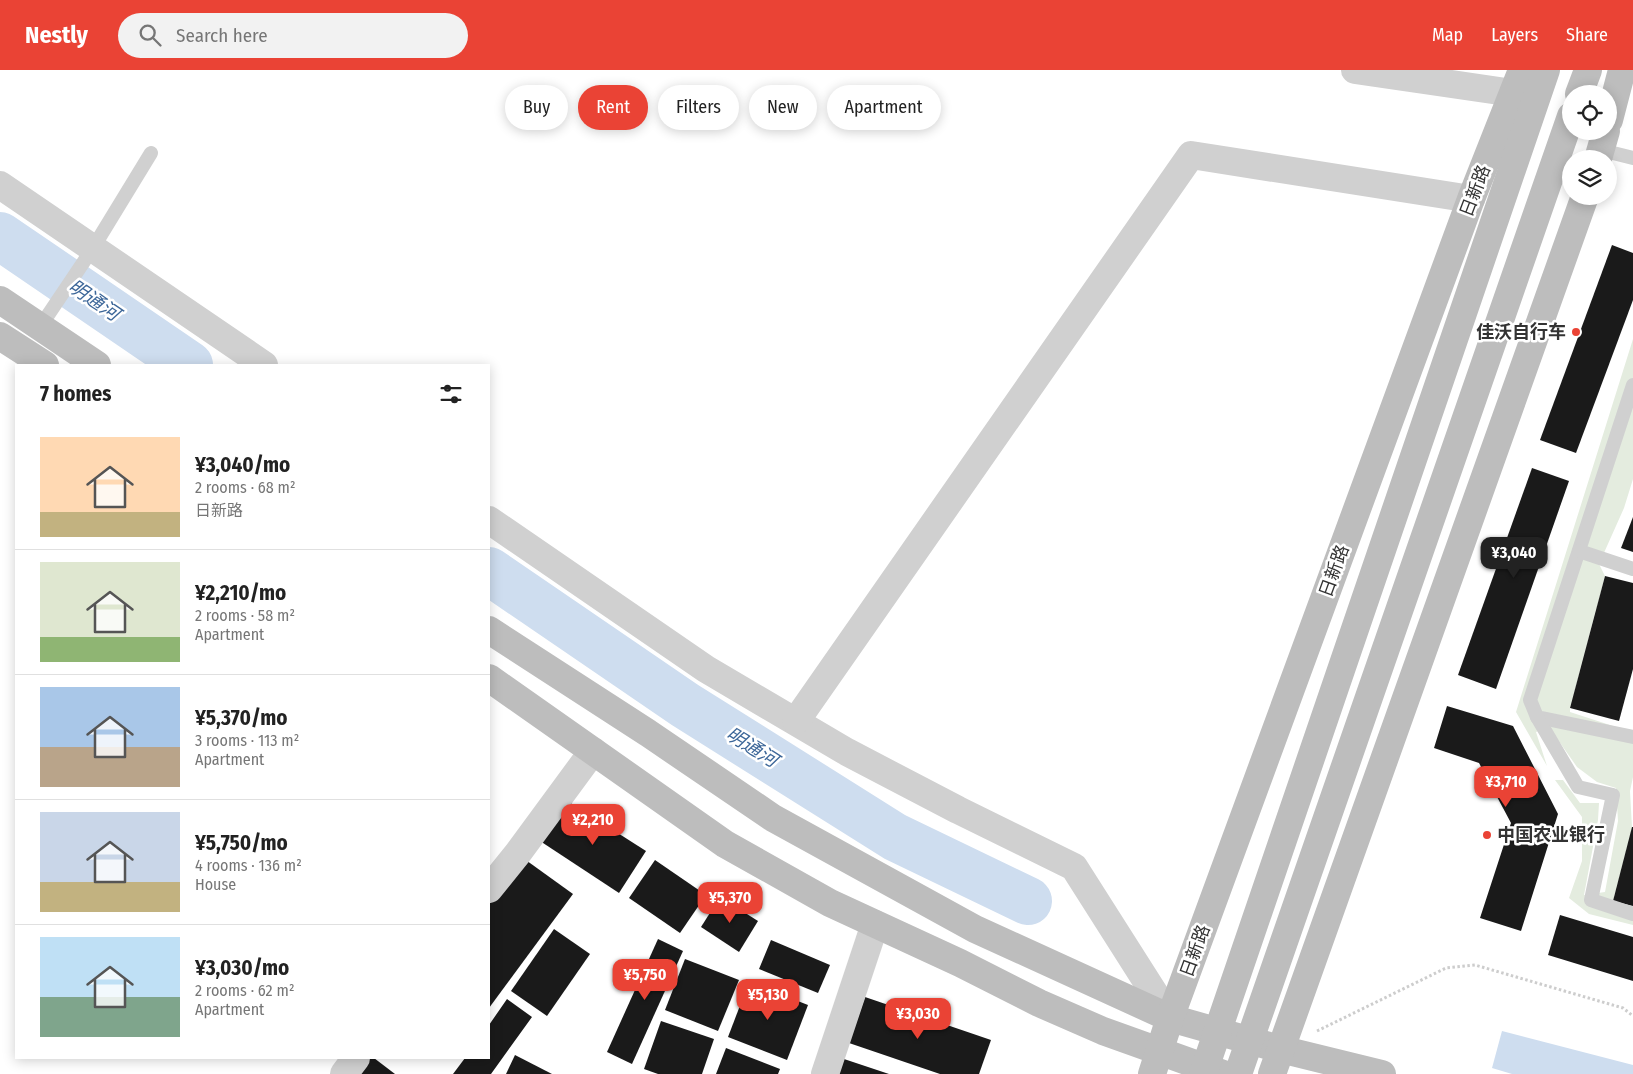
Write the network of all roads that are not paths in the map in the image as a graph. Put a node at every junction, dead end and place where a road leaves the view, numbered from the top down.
1 (1354, 70) edge
2 (1546, 70) edge
3 (1588, 70) edge
4 (1622, 70) edge
5 (1582, 85) edge
6 (1524, 87) edge
7 (1617, 89) edge
8 (1563, 140) edge
9 (1612, 140) edge
10 (151, 153) dead end
11 (1632, 154) edge
12 (0, 185) edge
13 (1471, 199) junction
14 (1582, 205) edge
15 (90, 253) junction
16 (0, 300) edge
17 (46, 318) junction
18 (0, 336) edge
19 (43, 364) edge
20 (96, 364) edge
21 (262, 364) edge
22 (1633, 385) edge
23 (490, 521) edge
24 (1579, 550) junction
25 (1633, 569) edge
26 (490, 631) edge
27 (490, 679) edge
28 (1537, 717) junction
29 (796, 722) junction
30 (1633, 737) edge
31 (593, 752) junction
32 (490, 888) edge
33 (1633, 914) edge
34 (875, 924) junction
35 (1170, 1018) junction
36 (355, 1059) edge
37 (1276, 1061) edge
38 (1156, 1063) edge
39 (344, 1074) edge
40 (825, 1074) edge
41 (1203, 1074) edge
42 (1223, 1074) edge
43 (1238, 1074) edge
44 (1382, 1074) edge

1 - 6 street
2 - 6 main road, 日新路
3 - 5 main road
4 - 7 main road
6 - 13 main road, 日新路
6 - 41 main road, 日新路
8 - 43 main road
9 - 11 lane
10 - 15 lane
12 - 15 street
13 - 29 street
13 - 35 main road, 日新路
14 - 37 main road
15 - 17 lane
15 - 21 street
16 - 17 main road
17 - 20 main road
18 - 19 main road
22 - 24 lane
23 - 29 street
24 - 25 lane
24 - 28 lane
26 - 35 main road
27 - 31 main road
28 - 30 lane
28 - 33 lane
29 - 35 street
31 - 32 street
31 - 34 main road
34 - 38 main road
34 - 40 street
35 - 37 main road
35 - 38 main road, 日新路
36 - 39 street
37 - 44 main road
38 - 42 main road

